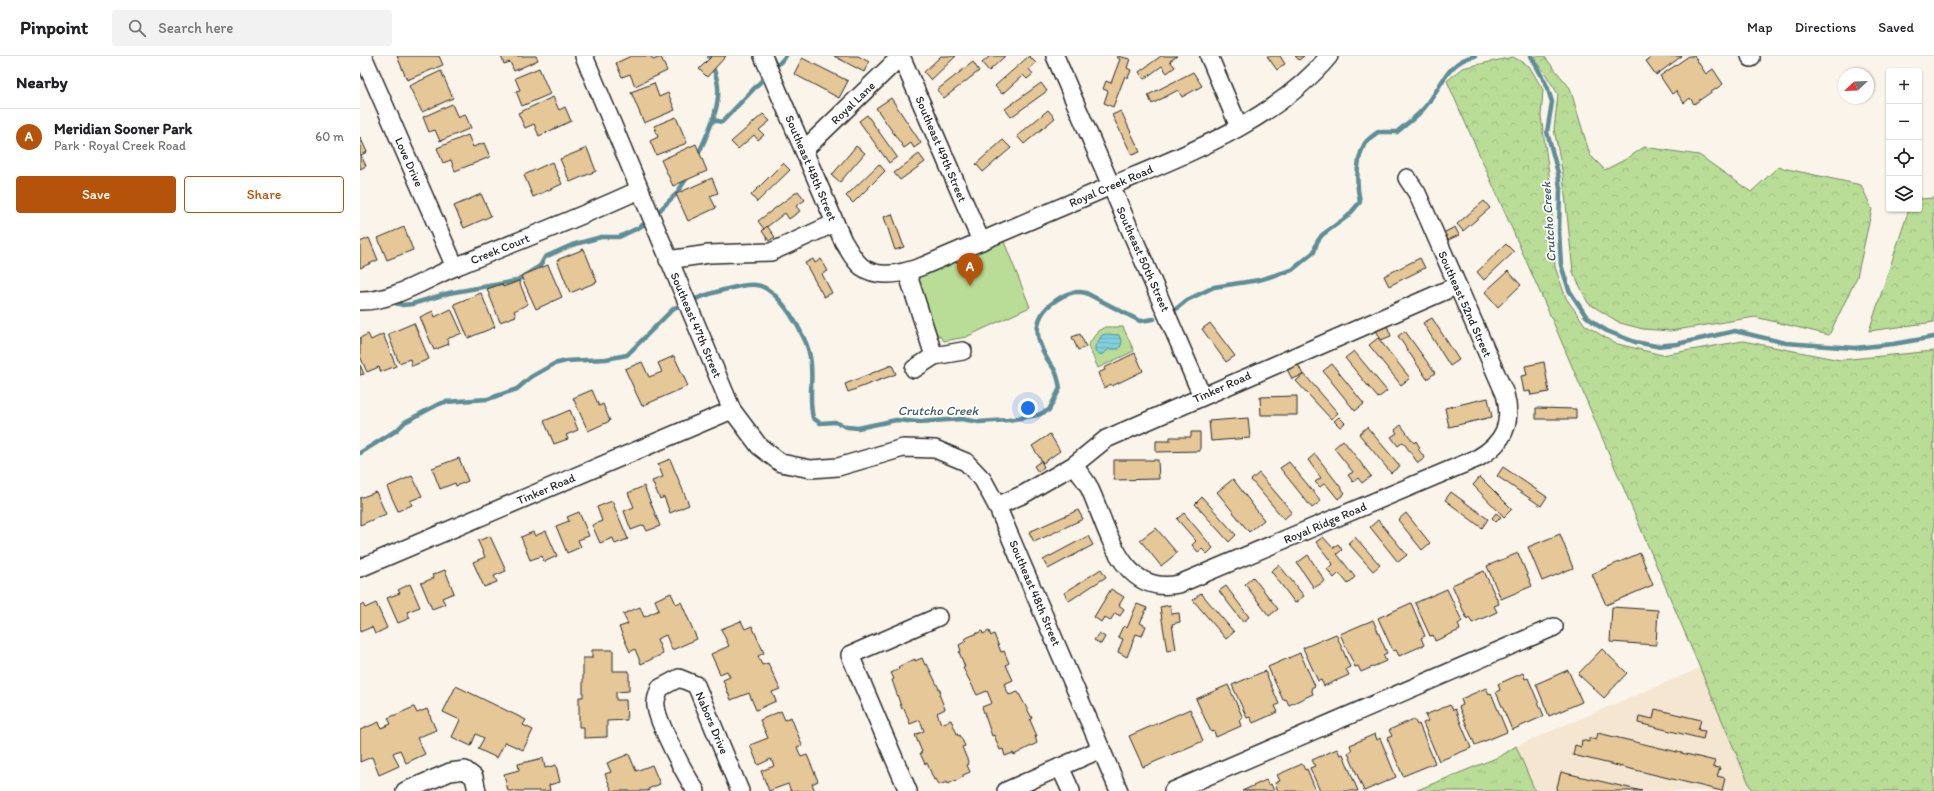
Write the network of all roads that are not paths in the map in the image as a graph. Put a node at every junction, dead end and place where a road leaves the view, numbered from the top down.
1 (364, 56) edge
2 (584, 56) edge
3 (763, 56) edge
4 (901, 56) edge
5 (1055, 56) edge
6 (1209, 56) edge
7 (1329, 56) edge
8 (1239, 127) junction
9 (804, 150) junction
10 (1407, 178) dead end
11 (1111, 186) junction
12 (639, 190) junction
13 (835, 223) junction
14 (981, 241) junction
15 (668, 260) junction
16 (455, 267) junction
17 (872, 272) joint
18 (907, 272) junction
19 (1456, 286) junction
20 (360, 301) edge
21 (963, 351) dead end
22 (934, 356) junction
23 (914, 369) dead end
24 (1202, 396) junction
25 (732, 410) junction
26 (1503, 433) joint
27 (903, 448) joint
28 (1074, 465) junction
29 (997, 506) junction
30 (360, 568) edge
31 (938, 617) dead end
32 (1554, 627) dead end
33 (1101, 749) junction
34 (1060, 767) junction
35 (405, 791) edge
36 (477, 791) edge
37 (696, 791) edge
38 (740, 791) edge
39 (908, 791) edge
40 (1006, 791) edge
41 (1071, 791) edge
42 (1119, 791) edge
43 (1173, 791) edge

1 - 16 street, Love Drive
2 - 12 street, Southeast 47th Street
3 - 9 street, Southeast 48th Street
4 - 9 street, Royal Lane
4 - 14 street, Southeast 49th Street
5 - 11 street, Southeast 50th Street
6 - 8 street
7 - 8 street, Royal Creek Road
8 - 11 street, Royal Creek Road
9 - 13 street, Southeast 48th Street
10 - 19 street, Southeast 52nd Street
11 - 14 street, Royal Creek Road
11 - 24 street, Southeast 50th Street
12 - 15 street, Southeast 47th Street
12 - 16 street, Creek Court
13 - 15 street
13 - 17 street, Southeast 48th Street
14 - 18 street, Royal Creek Road
15 - 25 street, Southeast 47th Street
16 - 20 street, Creek Court
17 - 18 street, Royal Creek Road
18 - 22 street
19 - 24 street, Tinker Road
19 - 26 street, Southeast 52nd Street
21 - 22 street
22 - 23 street
24 - 28 street, Tinker Road
25 - 27 street, Southeast 47th Street
25 - 30 street, Tinker Road
26 - 28 street, Royal Ridge Road
27 - 29 street, Southeast 48th Street
28 - 29 street, Tinker Road
29 - 33 street, Southeast 48th Street
31 - 39 street
32 - 43 street
33 - 34 street
33 - 42 street, Southeast 48th Street
34 - 40 street
34 - 41 street
35 - 36 street
37 - 38 street, Nabors Drive

